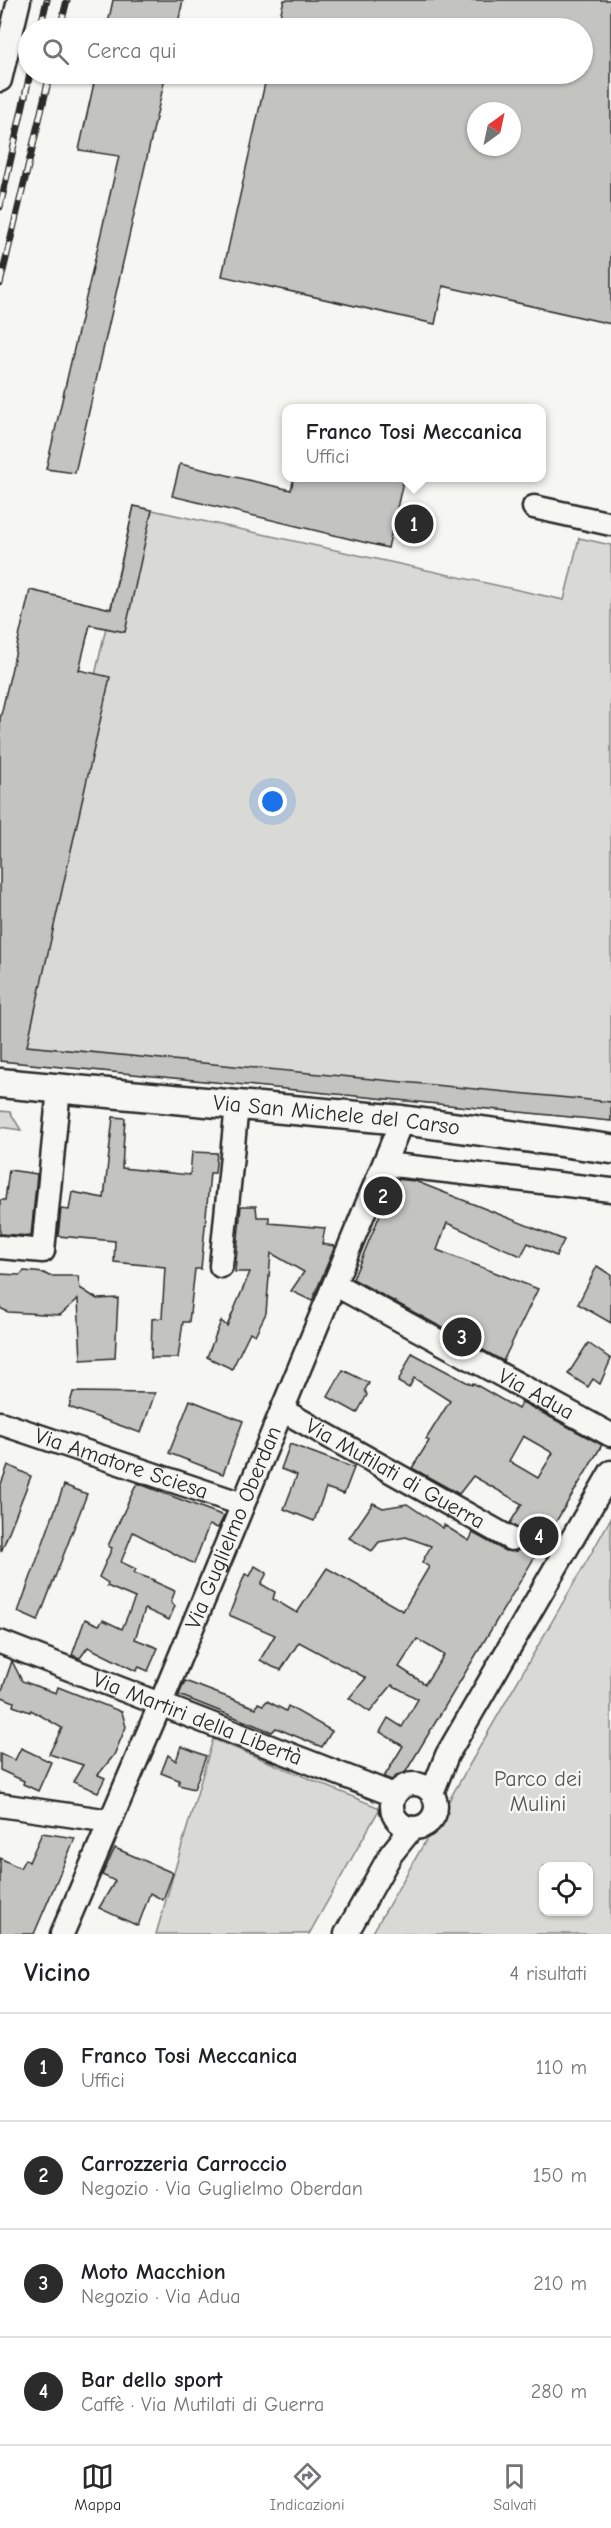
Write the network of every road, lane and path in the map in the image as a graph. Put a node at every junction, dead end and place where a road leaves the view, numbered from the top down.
1 (19, 0) edge
2 (0, 80) edge
3 (534, 507) dead end
4 (611, 524) edge
5 (0, 1083) edge
6 (59, 1088) junction
7 (237, 1105) junction
8 (402, 1120) junction
9 (611, 1149) edge
10 (385, 1164) junction
11 (611, 1190) edge
12 (0, 1247) edge
13 (221, 1266) dead end
14 (336, 1285) junction
15 (282, 1410) junction
16 (0, 1423) edge
17 (611, 1435) edge
18 (611, 1472) edge
19 (242, 1504) junction
20 (511, 1539) dead end
21 (0, 1642) edge
22 (160, 1705) junction
23 (427, 1789) junction
24 (394, 1795) junction
25 (0, 1805) edge
26 (110, 1821) junction
27 (406, 1825) junction
28 (62, 1934) edge
29 (346, 1934) edge

1 - 2 street
3 - 4 street
5 - 6 main road, Via San Michele del Carso
6 - 7 main road, Via San Michele del Carso
6 - 12 street
7 - 8 main road, Via San Michele del Carso
7 - 13 street
8 - 9 main road, Via San Michele del Carso
8 - 10 street, Via Guglielmo Oberdan
10 - 11 street, Via San Michele del Carso
10 - 14 street, Via Guglielmo Oberdan
14 - 15 street, Via Guglielmo Oberdan
14 - 17 street, Via Adua
15 - 19 street, Via Guglielmo Oberdan
15 - 20 street, Via Mutilati di Guerra
16 - 19 street, Via Amatore Sciesa
18 - 23 street
19 - 22 street, Via Guglielmo Oberdan
21 - 22 street, Via Martiri della Libertà
22 - 24 street, Via Martiri della Libertà
22 - 26 street, Via Guglielmo Oberdan
23 - 24 street
23 - 27 street
24 - 27 street
25 - 26 street
26 - 28 street, Via Guglielmo Oberdan
27 - 29 street

